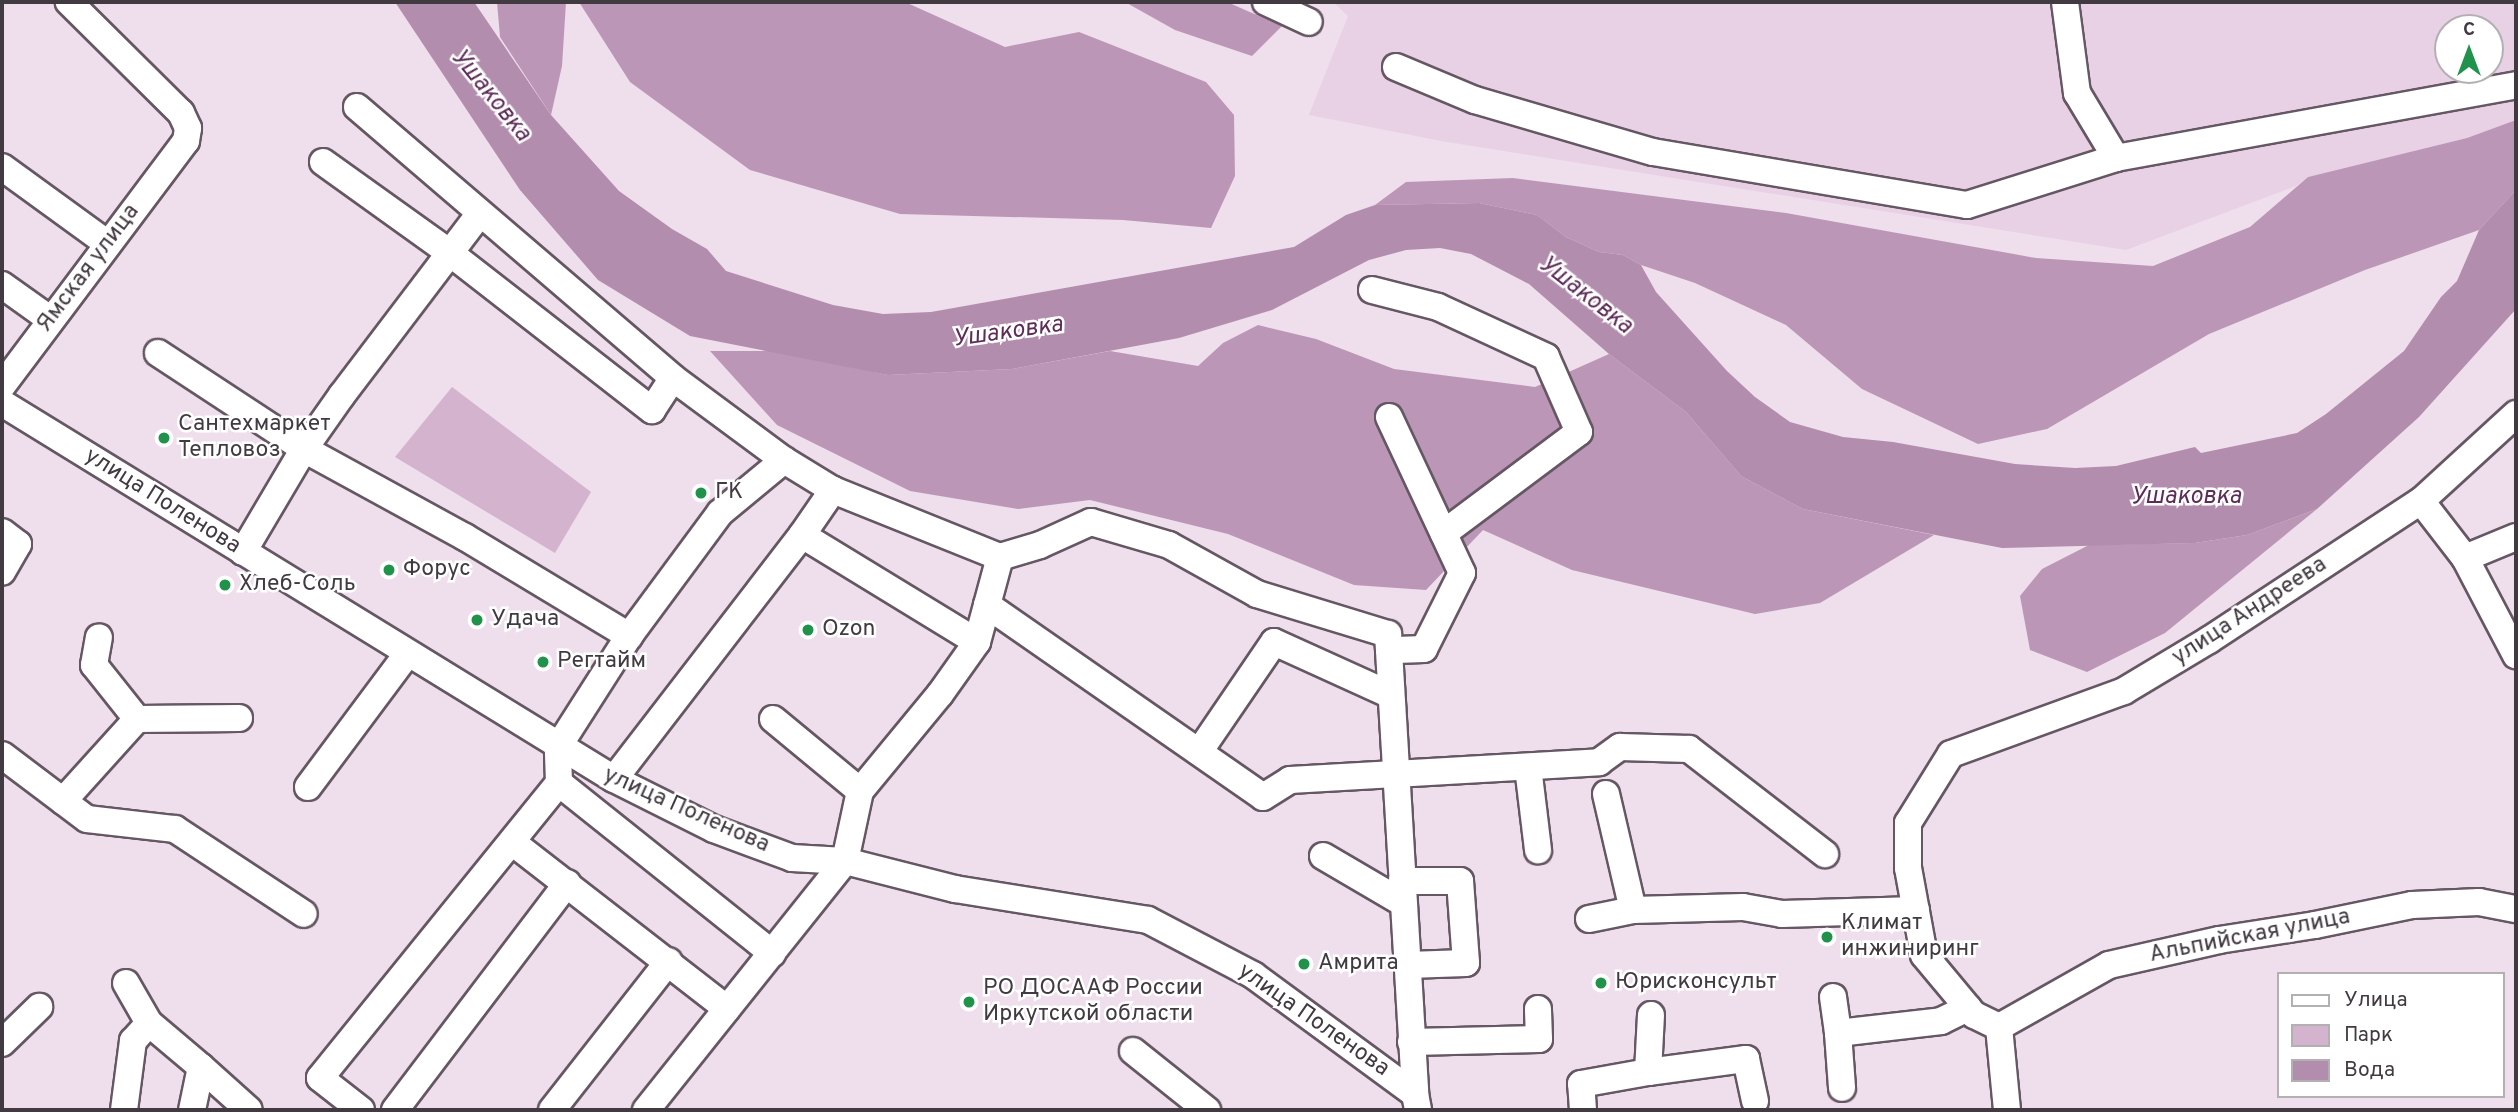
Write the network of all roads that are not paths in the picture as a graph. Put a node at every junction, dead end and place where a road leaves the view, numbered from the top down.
1 (69, 2) edge
2 (1266, 2) edge
3 (2065, 2) edge
4 (1309, 22) dead end
5 (1396, 67) dead end
6 (2516, 85) edge
7 (358, 107) dead end
8 (2116, 158) junction
9 (323, 162) dead end
10 (12, 174) edge
11 (480, 213) junction
12 (108, 244) junction
13 (450, 253) junction
14 (2, 285) edge
15 (1372, 290) dead end
16 (51, 320) junction
17 (158, 353) dead end
18 (673, 378) junction
19 (2, 388) edge
20 (2516, 414) edge
21 (1388, 416) dead end
22 (304, 449) junction
23 (784, 460) junction
24 (833, 490) junction
25 (2421, 501) junction
26 (2, 533) edge
27 (1444, 533) junction
28 (802, 535) junction
29 (2516, 537) edge
30 (243, 552) junction
31 (1000, 557) junction
32 (2465, 558) junction
33 (2, 572) edge
34 (987, 605) junction
35 (629, 636) junction
36 (99, 637) dead end
37 (977, 642) junction
38 (1389, 642) junction
39 (407, 654) junction
40 (2516, 655) edge
41 (1391, 695) junction
42 (239, 718) dead end
43 (136, 719) junction
44 (773, 719) dead end
45 (558, 747) junction
46 (1199, 752) junction
47 (2, 755) edge
48 (1528, 767) junction
49 (1396, 776) junction
50 (614, 779) junction
51 (559, 783) junction
52 (308, 787) dead end
53 (860, 791) junction
54 (1606, 794) dead end
55 (64, 801) junction
56 (512, 842) junction
57 (1538, 850) dead end
58 (1825, 854) dead end
59 (1323, 856) dead end
60 (845, 861) junction
61 (567, 883) junction
62 (1403, 892) junction
63 (2516, 909) edge
64 (1633, 910) junction
65 (1916, 910) junction
66 (304, 914) dead end
67 (1589, 919) dead end
68 (772, 953) junction
69 (669, 961) junction
70 (1408, 965) junction
71 (127, 983) dead end
72 (1833, 997) dead end
73 (39, 1007) dead end
74 (1968, 1008) junction
75 (727, 1009) junction
76 (1538, 1009) dead end
77 (1651, 1015) dead end
78 (149, 1023) junction
79 (1999, 1027) junction
80 (1838, 1033) junction
81 (1411, 1042) junction
82 (2, 1043) edge
83 (1133, 1051) dead end
84 (201, 1067) junction
85 (1647, 1072) junction
86 (1842, 1088) dead end
87 (1755, 1101) dead end
88 (1417, 1102) edge
89 (124, 1110) edge
90 (192, 1110) edge
91 (249, 1110) edge
92 (362, 1110) edge
93 (395, 1110) edge
94 (552, 1110) edge
95 (646, 1110) edge
96 (1208, 1110) edge
97 (1583, 1110) edge
98 (2007, 1110) edge

1 - 12 street, Ямская улица
2 - 4 street
3 - 8 street
5 - 8 street
6 - 8 street
7 - 11 street
9 - 13 street
10 - 12 street
11 - 13 street
11 - 18 street
12 - 16 street, Ямская улица
13 - 18 street
13 - 22 street
14 - 16 street
15 - 27 street
16 - 19 street, Ямская улица
17 - 22 street
18 - 23 street
19 - 30 street, улица Поленова
20 - 25 street, улица Андреева
21 - 27 street
22 - 30 street
22 - 35 street
23 - 24 street
23 - 35 street
24 - 28 street
24 - 31 street
25 - 32 street
25 - 65 street, улица Андреева
26 - 33 street
27 - 38 street
28 - 37 street
28 - 50 street
29 - 32 street
30 - 39 street, улица Поленова
31 - 34 street
31 - 38 street
32 - 40 street
34 - 37 street
34 - 46 street
35 - 45 street
36 - 43 street
37 - 53 street
38 - 41 street, улица Поленова
39 - 45 street, улица Поленова
39 - 52 street
41 - 46 street
41 - 49 street, улица Поленова
42 - 43 street
43 - 55 street
44 - 53 street
45 - 50 street, улица Поленова
45 - 51 street
46 - 49 street
47 - 55 street
48 - 49 street
48 - 57 street
48 - 58 street
49 - 62 street, улица Поленова
50 - 60 street, улица Поленова
51 - 56 street
51 - 68 street
53 - 60 street
54 - 64 street
55 - 66 street
56 - 61 street
56 - 92 street
59 - 62 street
60 - 68 street
60 - 88 street, улица Поленова
61 - 69 street
61 - 93 street
62 - 70 street, улица Поленова
62 - 70 street
63 - 79 street, Альпийская улица
64 - 65 street
64 - 67 street
65 - 74 street
68 - 75 street
69 - 75 street
69 - 94 street
70 - 81 street, улица Поленова
71 - 78 street
72 - 80 street
73 - 82 street
74 - 79 street
74 - 80 street
75 - 95 street
76 - 81 street
77 - 85 street
78 - 84 street
78 - 89 street
79 - 98 street
80 - 86 street
81 - 88 street, улица Поленова
83 - 96 street
84 - 90 street
84 - 91 street
85 - 87 street
85 - 97 street

